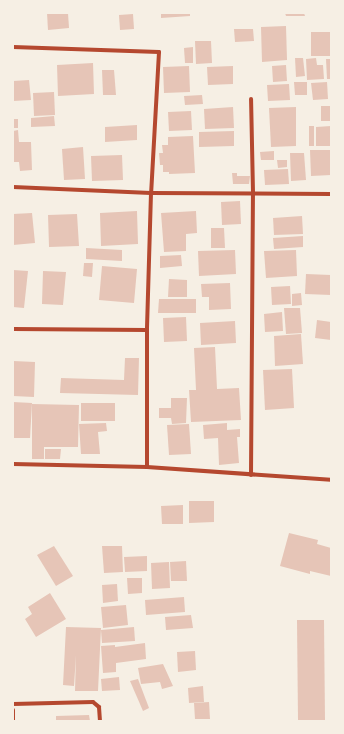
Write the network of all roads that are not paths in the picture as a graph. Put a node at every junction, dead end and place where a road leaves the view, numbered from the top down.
1 (13, 47) edge
2 (251, 98) dead end
3 (13, 187) edge
4 (253, 192) junction
5 (151, 193) junction
6 (331, 194) edge
7 (13, 329) edge
8 (148, 330) junction
9 (13, 464) edge
10 (147, 467) junction
11 (251, 475) junction
12 (331, 480) edge
13 (13, 704) edge
14 (13, 710) edge
15 (13, 721) edge
16 (100, 721) edge

1 - 5 street
2 - 4 street
3 - 5 street
4 - 5 street
4 - 6 street
4 - 11 street
5 - 8 street
7 - 8 street
8 - 10 street
9 - 10 street
10 - 11 street
11 - 12 street
13 - 16 street
14 - 15 street

